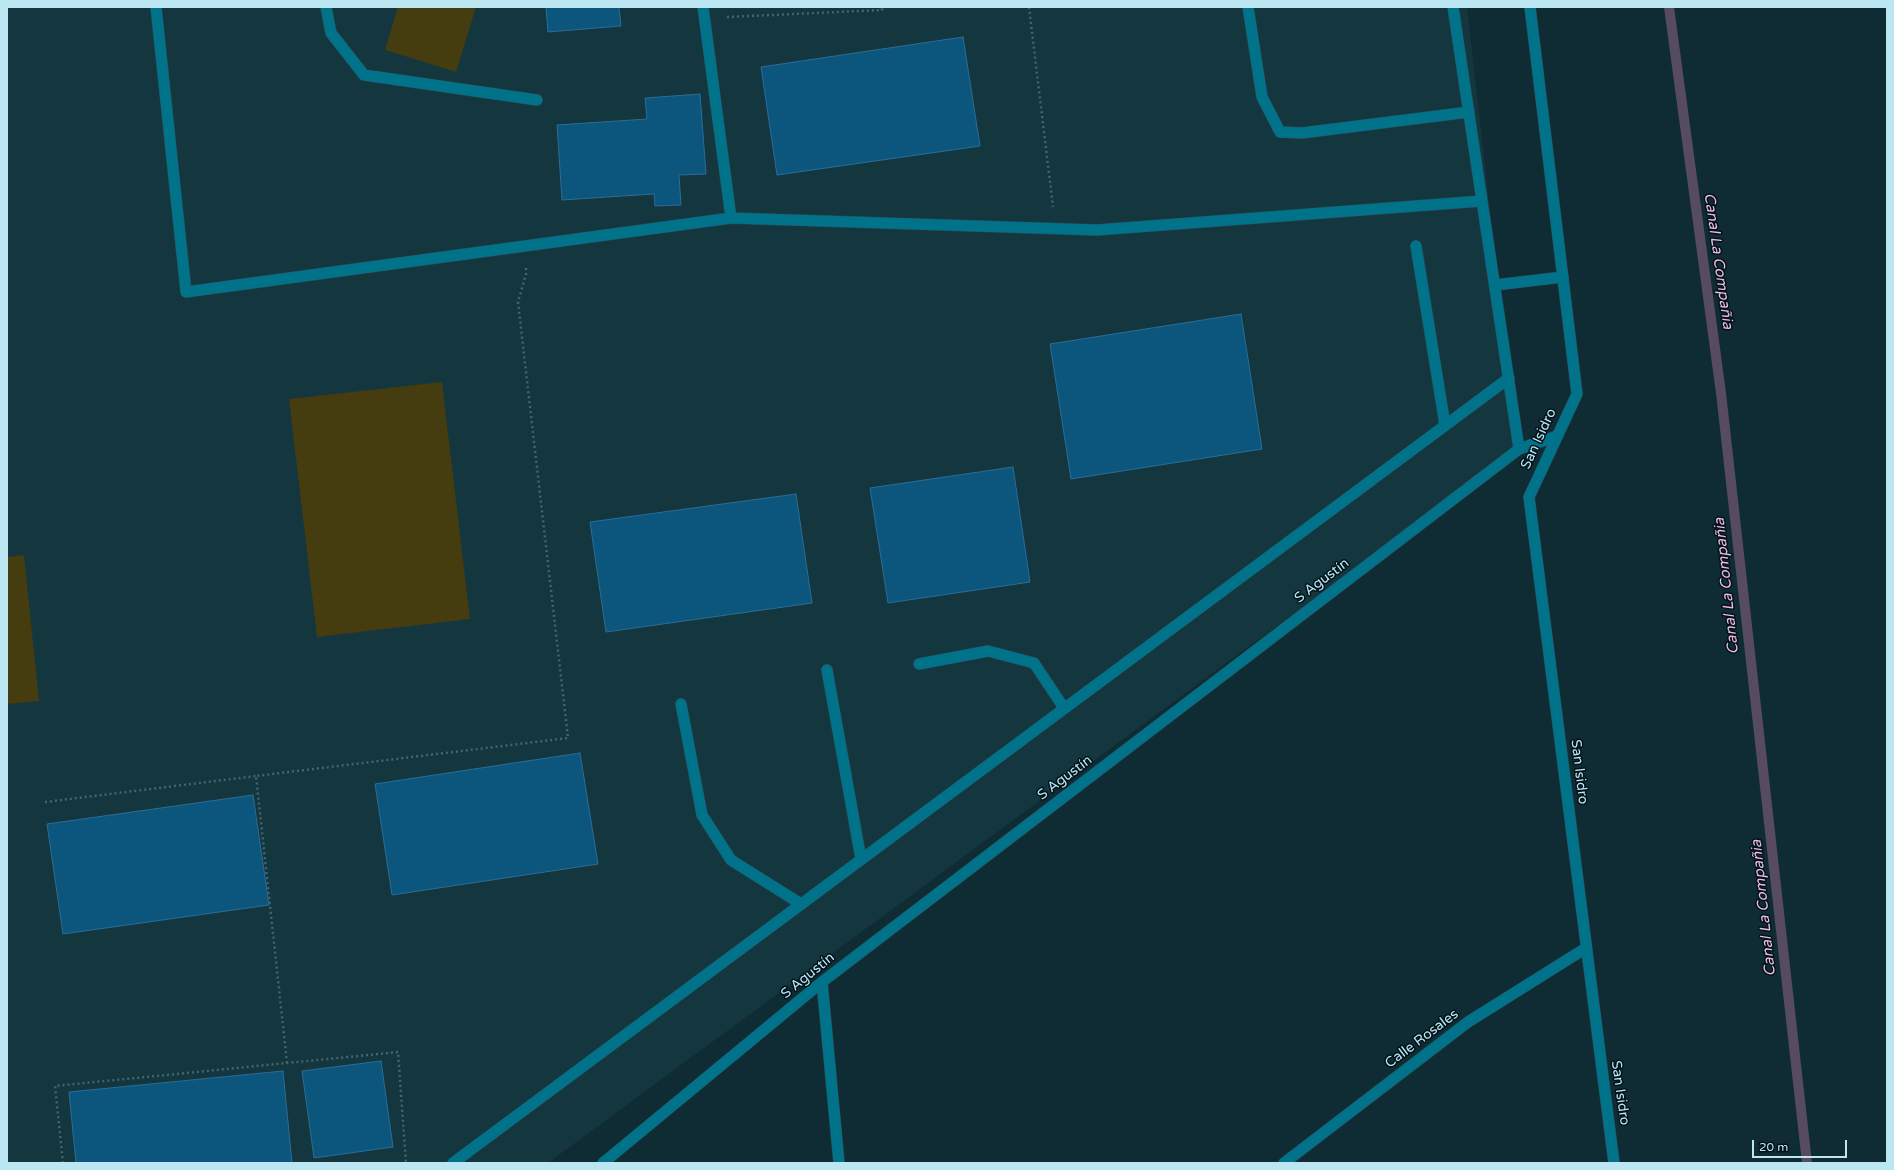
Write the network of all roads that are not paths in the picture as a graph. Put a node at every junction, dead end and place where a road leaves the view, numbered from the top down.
1 (156, 7) edge
2 (326, 7) edge
3 (1248, 7) edge
4 (1453, 7) edge
5 (1530, 7) edge
6 (704, 12) edge
7 (537, 100) dead end
8 (1469, 112) junction
9 (1482, 201) junction
10 (731, 218) junction
11 (1416, 246) dead end
12 (1563, 277) junction
13 (1495, 285) junction
14 (1509, 378) junction
15 (1445, 425) junction
16 (1557, 436) junction
17 (1519, 449) junction
18 (919, 664) dead end
19 (827, 670) dead end
20 (681, 704) dead end
21 (1064, 708) junction
22 (861, 859) junction
23 (801, 904) junction
24 (1586, 948) junction
25 (822, 982) junction
26 (453, 1163) edge
27 (603, 1163) edge
28 (840, 1163) edge
29 (1284, 1163) edge
30 (1614, 1163) edge

1 - 10 street
2 - 7 street
3 - 8 street
4 - 8 street
5 - 12 street
6 - 10 street
8 - 9 street
9 - 10 street
9 - 13 street
11 - 15 street
12 - 13 street
12 - 16 street, San Isidro
13 - 14 street
14 - 15 street
14 - 17 street
15 - 21 street
16 - 17 street, S Agustín
16 - 24 street, San Isidro
17 - 25 street, S Agustín
18 - 21 street
19 - 22 street
20 - 23 street
21 - 22 street
22 - 23 street
23 - 26 street
24 - 29 street, Calle Rosales
24 - 30 street, San Isidro
25 - 27 street, S Agustín
25 - 28 street

